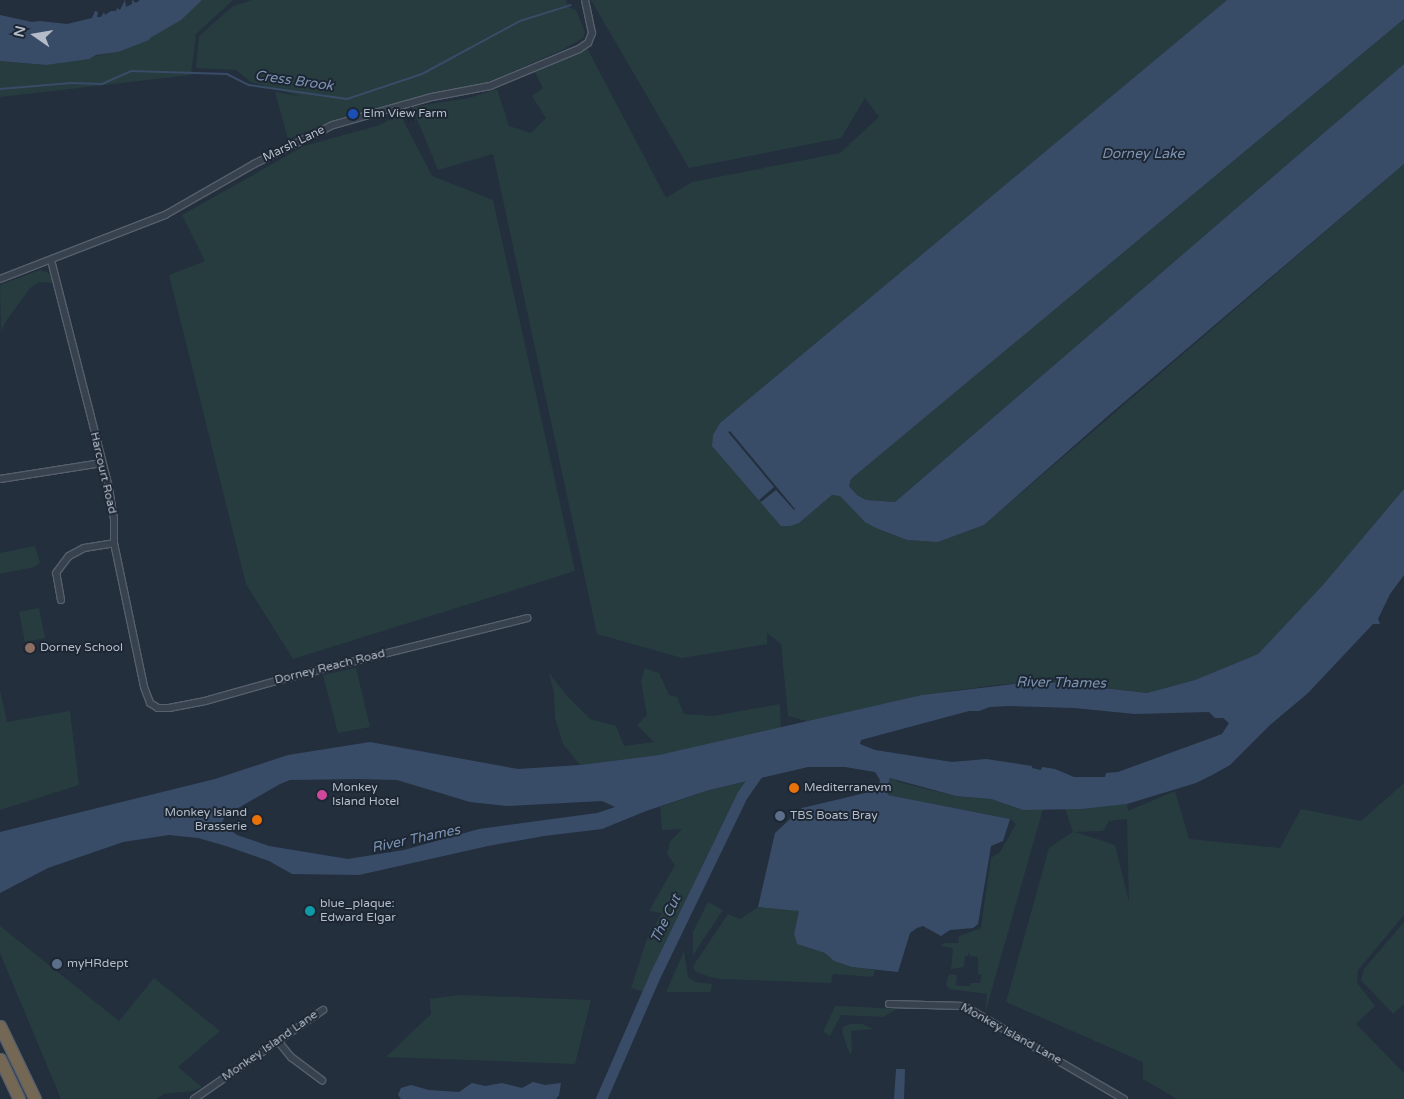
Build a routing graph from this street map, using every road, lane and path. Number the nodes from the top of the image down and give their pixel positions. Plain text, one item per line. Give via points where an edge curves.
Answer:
1 (585, 0) edge
2 (51, 260) junction
3 (0, 279) edge
4 (102, 463) junction
5 (0, 479) edge
6 (114, 543) junction
7 (61, 600) dead end
8 (527, 618) dead end
9 (144, 688) joint
10 (888, 1004) dead end
11 (323, 1010) dead end
12 (0, 1026) edge
13 (278, 1041) junction
14 (0, 1059) edge
15 (322, 1080) dead end
16 (19, 1099) edge
17 (35, 1099) edge
18 (194, 1099) edge
19 (1124, 1099) edge

1 - 2 street, Marsh Lane via 592,33 588,43 578,49 490,86 432,97 333,125 254,164 165,215
2 - 3 street, Marsh Lane
2 - 4 street, Harcourt Road
4 - 5 street
4 - 6 street, Harcourt Road via 114,518
6 - 7 street via 74,548 56,573
6 - 9 street, Harcourt Road
8 - 9 street, Dorney Reach Road via 180,706 158,708 150,704
10 - 19 street, Monkey Island Lane via 964,1006
11 - 13 street, Monkey Island Lane
12 - 17 highway
13 - 15 street via 291,1057
13 - 18 street, Monkey Island Lane
14 - 16 highway

